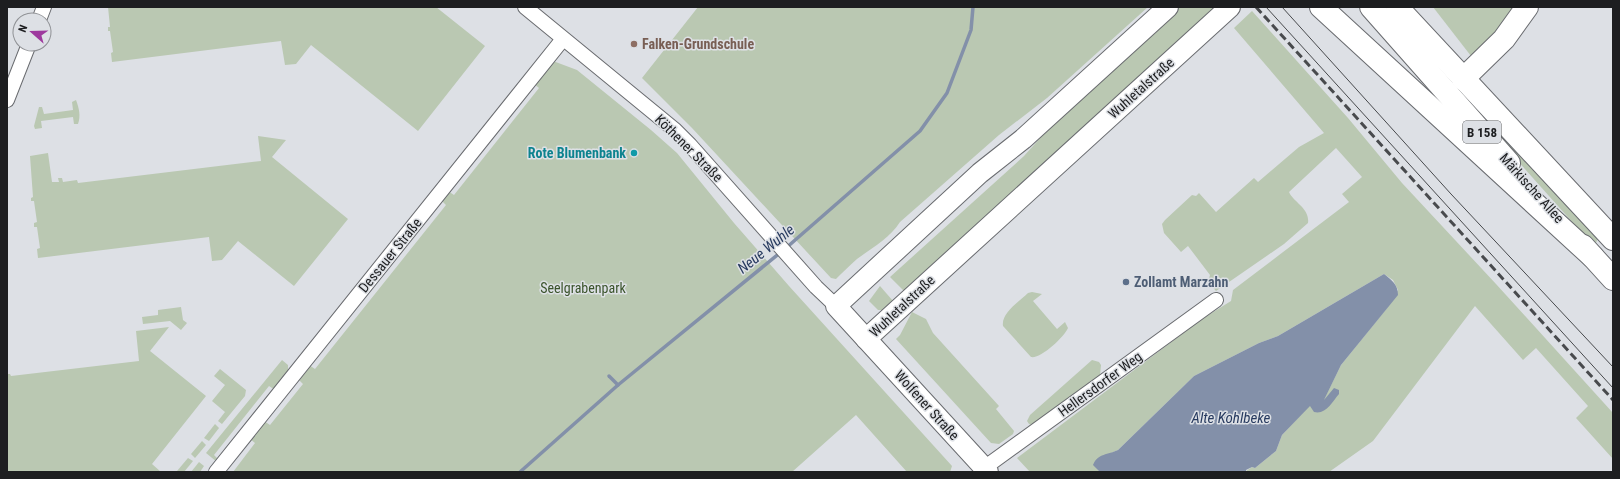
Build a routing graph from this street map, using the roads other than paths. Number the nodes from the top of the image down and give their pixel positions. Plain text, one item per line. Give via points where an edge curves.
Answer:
1 (525, 7) edge
2 (1168, 7) edge
3 (1230, 7) edge
4 (1321, 7) edge
5 (1371, 7) edge
6 (1397, 7) edge
7 (1527, 7) edge
8 (563, 39) junction
9 (23, 52) edge
10 (13, 65) edge
11 (1463, 78) junction
12 (7, 100) edge
13 (1613, 239) edge
14 (1593, 257) junction
15 (1613, 279) edge
16 (1216, 300) dead end
17 (836, 306) junction
18 (866, 338) junction
19 (986, 470) edge
20 (216, 472) edge

1 - 8 street, Köthener Straße
2 - 17 main road via 1023,139 980,173
3 - 18 main road, Wuhletalstraße
4 - 14 main road
5 - 14 main road, Märkische Allee / B 158
6 - 11 main road, Märkische Allee / B 158
7 - 11 main road via 1504,39
8 - 17 street, Köthener Straße via 674,130
8 - 20 street, Dessauer Straße
9 - 10 street
10 - 12 street
11 - 13 main road, Märkische Allee / B 158
14 - 15 main road, Märkische Allee / B 158
16 - 19 street, Hellersdorfer Weg
17 - 18 main road, Wuhletalstraße
18 - 19 main road, Wolfener Straße

